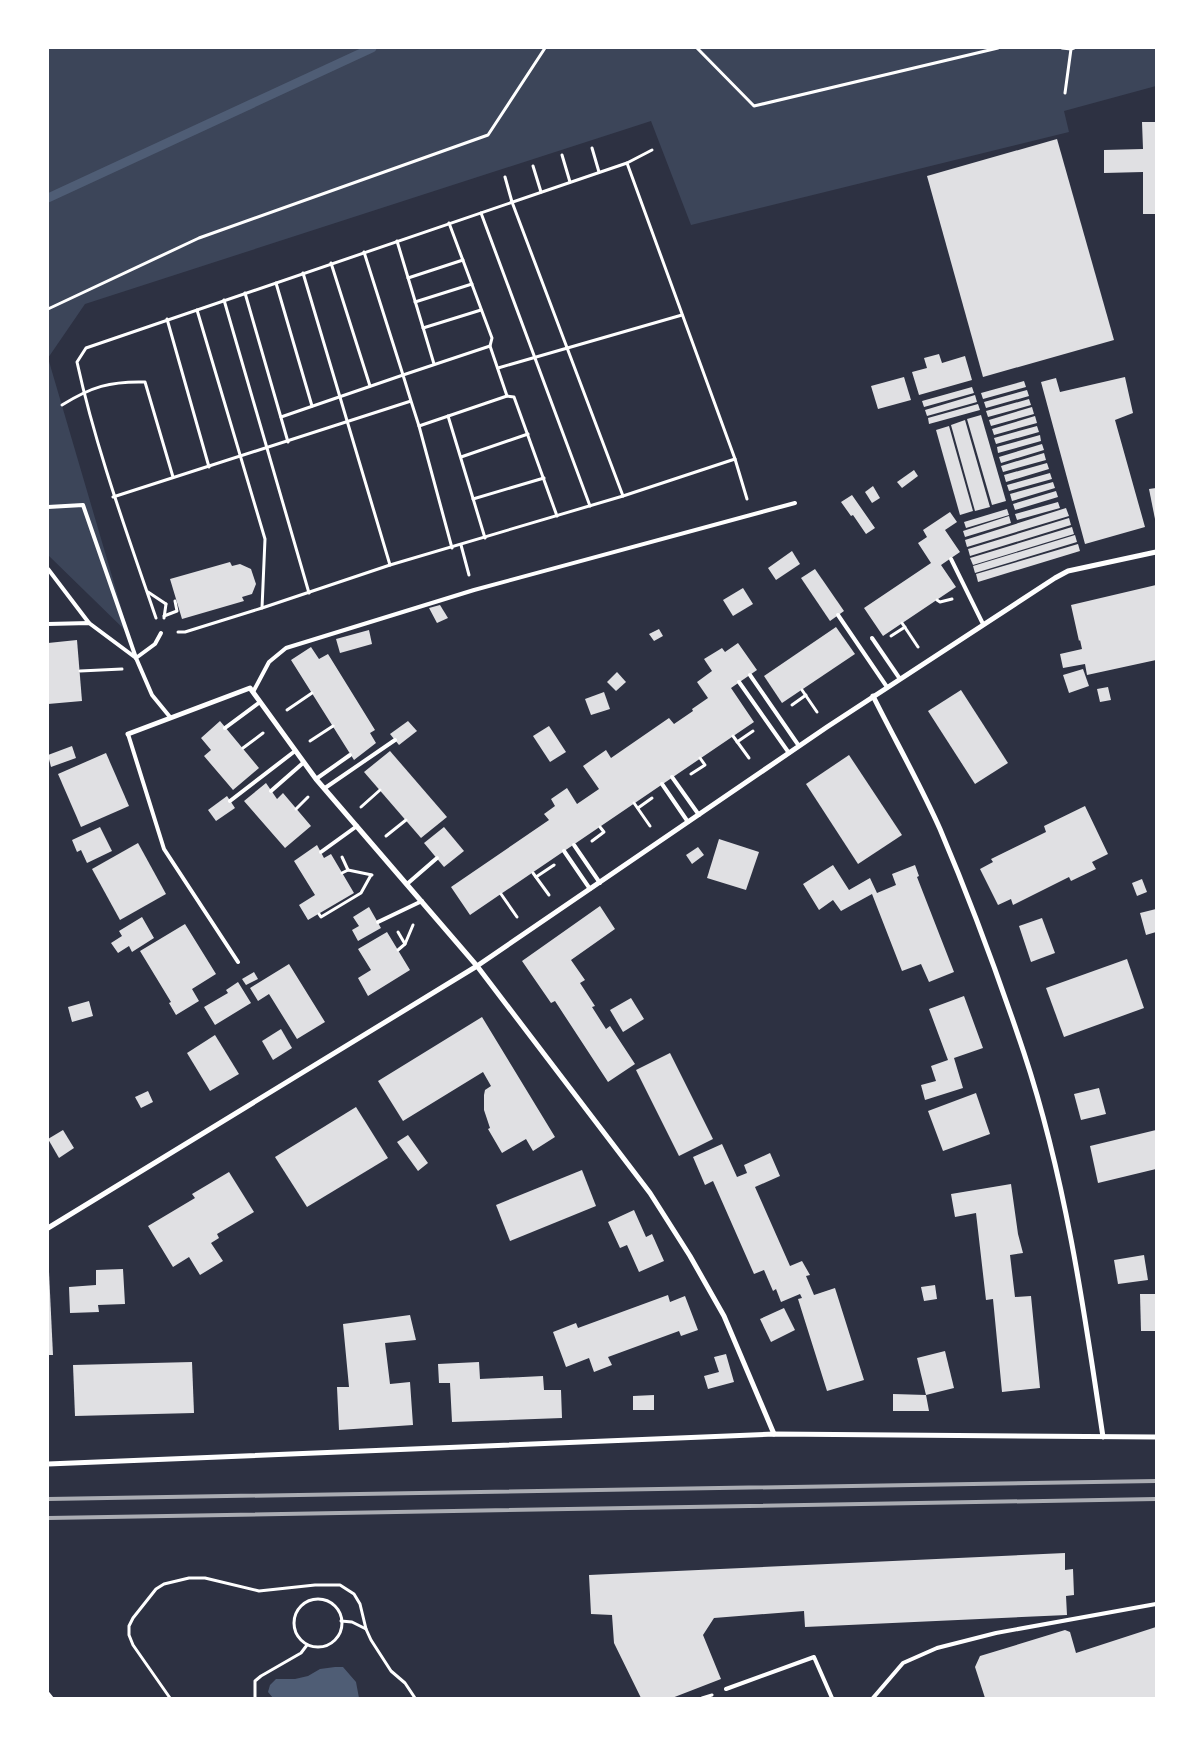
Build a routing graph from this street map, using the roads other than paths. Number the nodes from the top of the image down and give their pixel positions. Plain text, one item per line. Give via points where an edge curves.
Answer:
1 (795, 503) dead end
2 (48, 507) edge
3 (1156, 552) edge
4 (951, 558) dead end
5 (48, 570) edge
6 (838, 615) dead end
7 (48, 624) edge
8 (88, 624) junction
9 (983, 624) junction
10 (161, 633) road end
11 (872, 638) dead end
12 (136, 658) junction
13 (750, 675) dead end
14 (900, 678) junction
15 (739, 682) dead end
16 (887, 687) junction
17 (252, 692) junction
18 (873, 696) junction
19 (260, 702) junction
20 (170, 717) junction
21 (225, 728) dead end
22 (128, 734) joint
23 (394, 740) dead end
24 (799, 746) junction
25 (295, 751) junction
26 (789, 753) junction
27 (350, 755) dead end
28 (304, 763) junction
29 (672, 777) dead end
30 (316, 779) junction
31 (662, 784) dead end
32 (325, 788) junction
33 (271, 791) dead end
34 (230, 801) dead end
35 (698, 815) junction
36 (688, 822) junction
37 (357, 826) junction
38 (574, 844) dead end
39 (564, 851) dead end
40 (321, 852) dead end
41 (437, 858) dead end
42 (600, 883) junction
43 (407, 884) junction
44 (590, 889) junction
45 (422, 901) junction
46 (378, 922) dead end
47 (238, 962) dead end
48 (477, 966) junction
49 (48, 1228) edge
50 (774, 1434) junction
51 (1103, 1437) junction
52 (1156, 1437) edge
53 (48, 1464) edge
54 (1156, 1604) edge
55 (726, 1689) dead end
56 (832, 1698) edge
57 (873, 1698) edge

1 - 17 lane via 474,590 286,648 269,662
2 - 12 lane via 83,505
3 - 9 street via 1068,571
4 - 9 lane
5 - 8 lane
6 - 16 lane
7 - 8 lane
8 - 12 lane
9 - 14 street
10 - 12 lane via 155,644
11 - 14 lane
12 - 20 lane via 152,696
13 - 24 lane
14 - 16 street
15 - 26 lane
16 - 18 street
17 - 19 street
17 - 20 street via 250,688
18 - 24 street
18 - 51 street via 939,828 1024,1054 1072,1245
19 - 21 lane
19 - 25 street
20 - 22 street
22 - 47 lane via 164,849
23 - 32 lane
24 - 26 street
25 - 28 street
25 - 34 lane
26 - 35 street
27 - 30 lane
28 - 30 street
28 - 33 lane
29 - 35 lane
30 - 32 street
31 - 36 lane
32 - 37 street
35 - 36 street
36 - 42 street
37 - 40 lane
37 - 43 street
38 - 42 lane
39 - 44 lane
41 - 43 lane
42 - 44 street
43 - 45 street
44 - 48 street
45 - 46 lane
45 - 48 street
48 - 49 street
48 - 50 street via 650,1193 690,1256 724,1316
50 - 51 street
50 - 53 street
51 - 52 street
54 - 57 lane via 996,1633 937,1648 903,1663
55 - 56 lane via 814,1657

